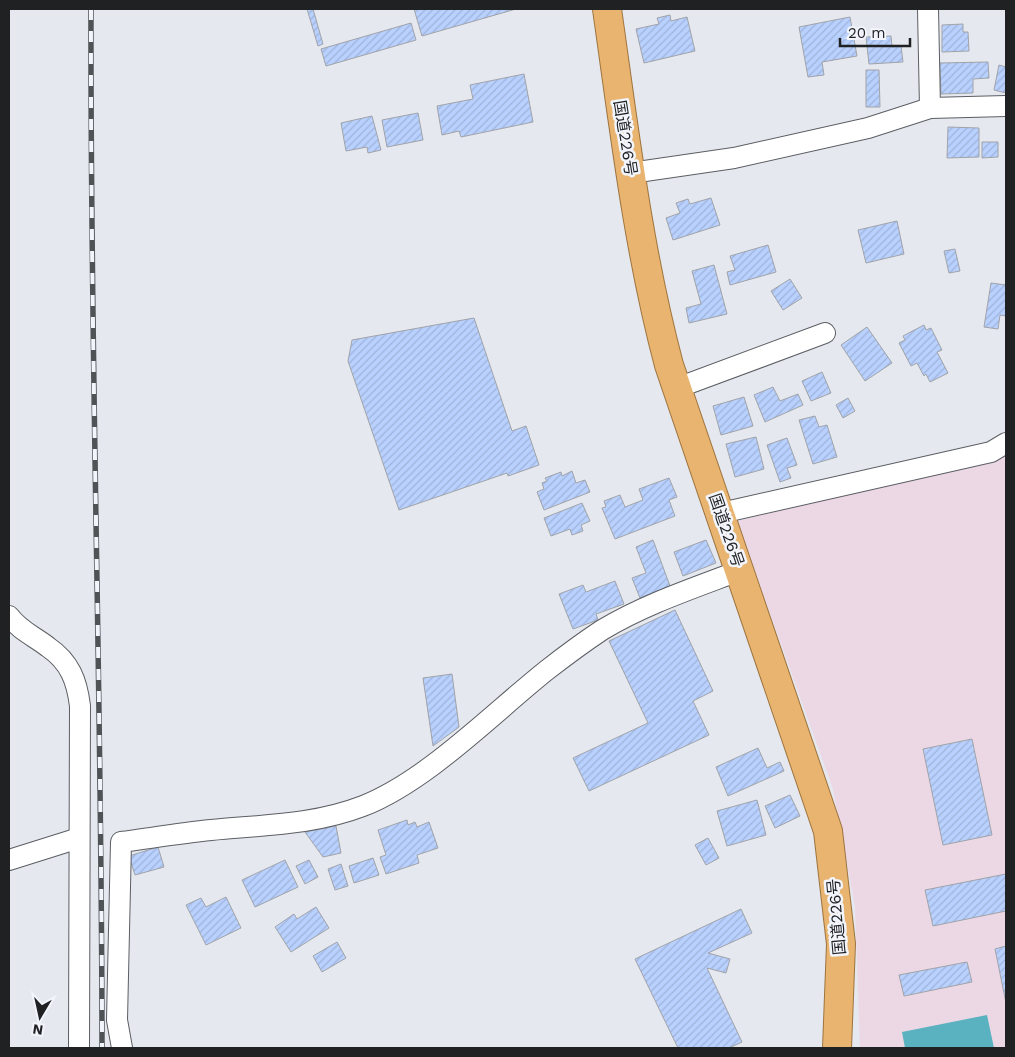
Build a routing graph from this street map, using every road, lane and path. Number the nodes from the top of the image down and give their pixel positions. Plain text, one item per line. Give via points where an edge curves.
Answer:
1 (607, 9) edge
2 (928, 9) edge
3 (1006, 106) edge
4 (930, 108) junction
5 (631, 173) junction
6 (825, 333) dead end
7 (677, 388) junction
8 (1006, 443) edge
9 (721, 513) junction
10 (741, 570) junction
11 (9, 616) edge
12 (79, 838) junction
13 (9, 860) edge
14 (80, 1048) edge
15 (122, 1048) edge
16 (837, 1048) edge

1 - 5 highway, 国道226号
2 - 4 street
3 - 4 street
4 - 5 street via 868,128 734,158
5 - 7 highway, 国道226号 via 655,311
6 - 7 street
7 - 9 highway, 国道226号
8 - 9 street via 991,452
9 - 10 highway, 国道226号
10 - 15 street via 670,597 603,630 548,669 429,767 395,790 363,806 286,825 210,830 121,842 117,1020
10 - 16 highway, 国道226号 via 828,831 841,944
11 - 12 street via 29,636 48,646 66,662 77,681 80,706
12 - 13 street
12 - 14 street

